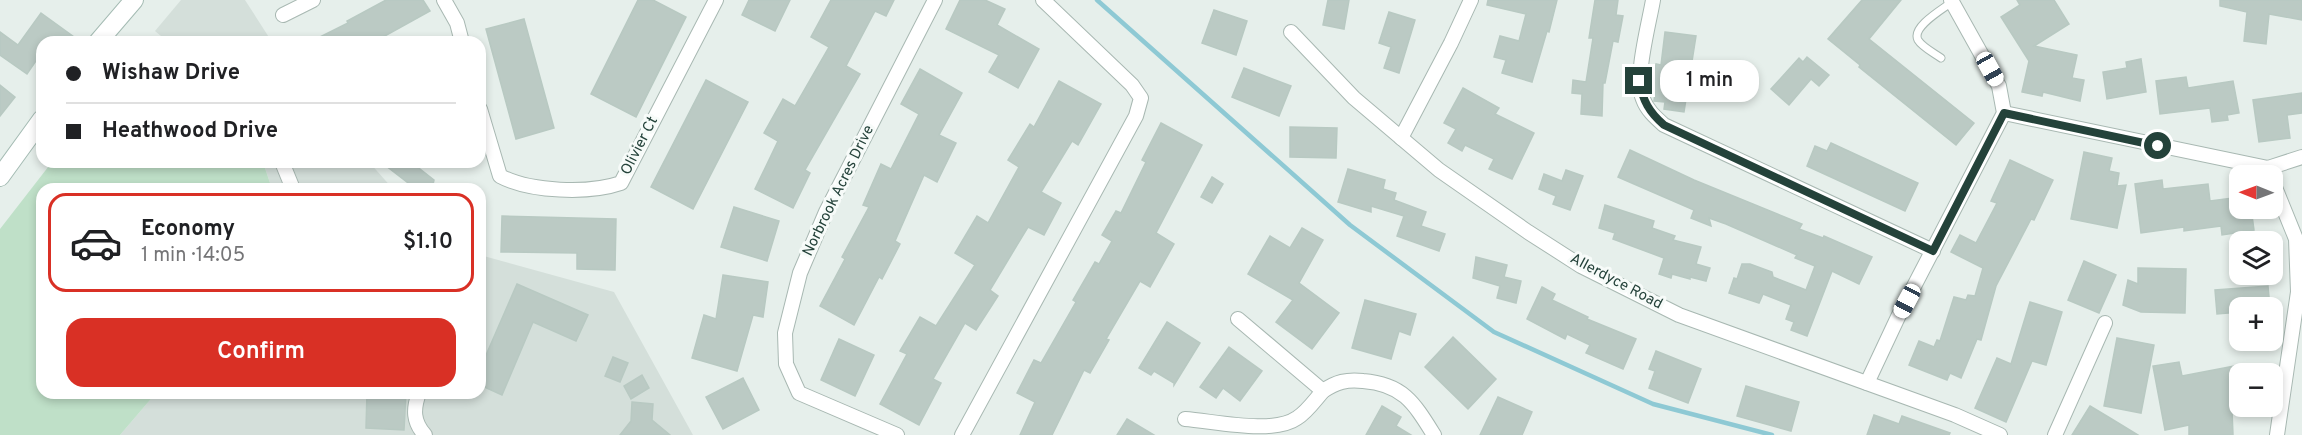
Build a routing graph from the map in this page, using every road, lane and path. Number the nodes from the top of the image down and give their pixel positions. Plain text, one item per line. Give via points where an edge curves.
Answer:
1 (134, 0) edge
2 (313, 0) edge
3 (444, 0) edge
4 (716, 0) edge
5 (935, 0) edge
6 (1042, 0) edge
7 (1471, 0) edge
8 (1653, 0) edge
9 (1952, 1) edge
10 (283, 15) dead end
11 (1291, 32) dead end
12 (103, 36) edge
13 (460, 36) edge
14 (1941, 58) dead end
15 (2004, 113) junction
16 (36, 127) edge
17 (486, 129) edge
18 (1401, 138) junction
19 (2302, 156) edge
20 (2231, 165) edge
21 (2283, 167) edge
22 (284, 168) edge
23 (0, 177) edge
24 (291, 183) edge
25 (2283, 206) edge
26 (1933, 251) junction
27 (1238, 319) dead end
28 (2105, 323) dead end
29 (1867, 383) junction
30 (1323, 391) junction
31 (418, 399) edge
32 (1185, 419) dead end
33 (425, 435) edge
34 (897, 435) edge
35 (962, 435) edge
36 (1434, 435) edge
37 (2000, 435) edge
38 (2055, 435) edge
39 (2277, 435) edge

1 - 12 main road
2 - 10 street
3 - 13 street
4 - 17 street, Olivier Ct via 621,183 589,190 514,184 500,176
5 - 34 street, Norbrook Acres Drive via 826,212 800,273 785,333 786,364 799,393
6 - 35 street via 1141,98 1136,116
7 - 18 street
8 - 26 street via 1639,81 1651,114 1664,125
9 - 14 lane via 1919,27 1916,35 1919,42
9 - 15 street via 1999,86
11 - 18 street, Allerdyce Road via 1354,98
15 - 20 street
15 - 26 street
16 - 23 main road
18 - 29 street, Allerdyce Road via 1439,170 1581,266 1678,315
19 - 21 street
22 - 24 street
25 - 39 street via 2296,239 2298,292
26 - 29 street
27 - 30 street
28 - 38 street
29 - 37 street, Allerdyce Road
30 - 32 street via 1297,418 1283,424 1260,426
30 - 36 street via 1336,382 1356,380 1393,386 1408,399
31 - 33 street via 414,416

